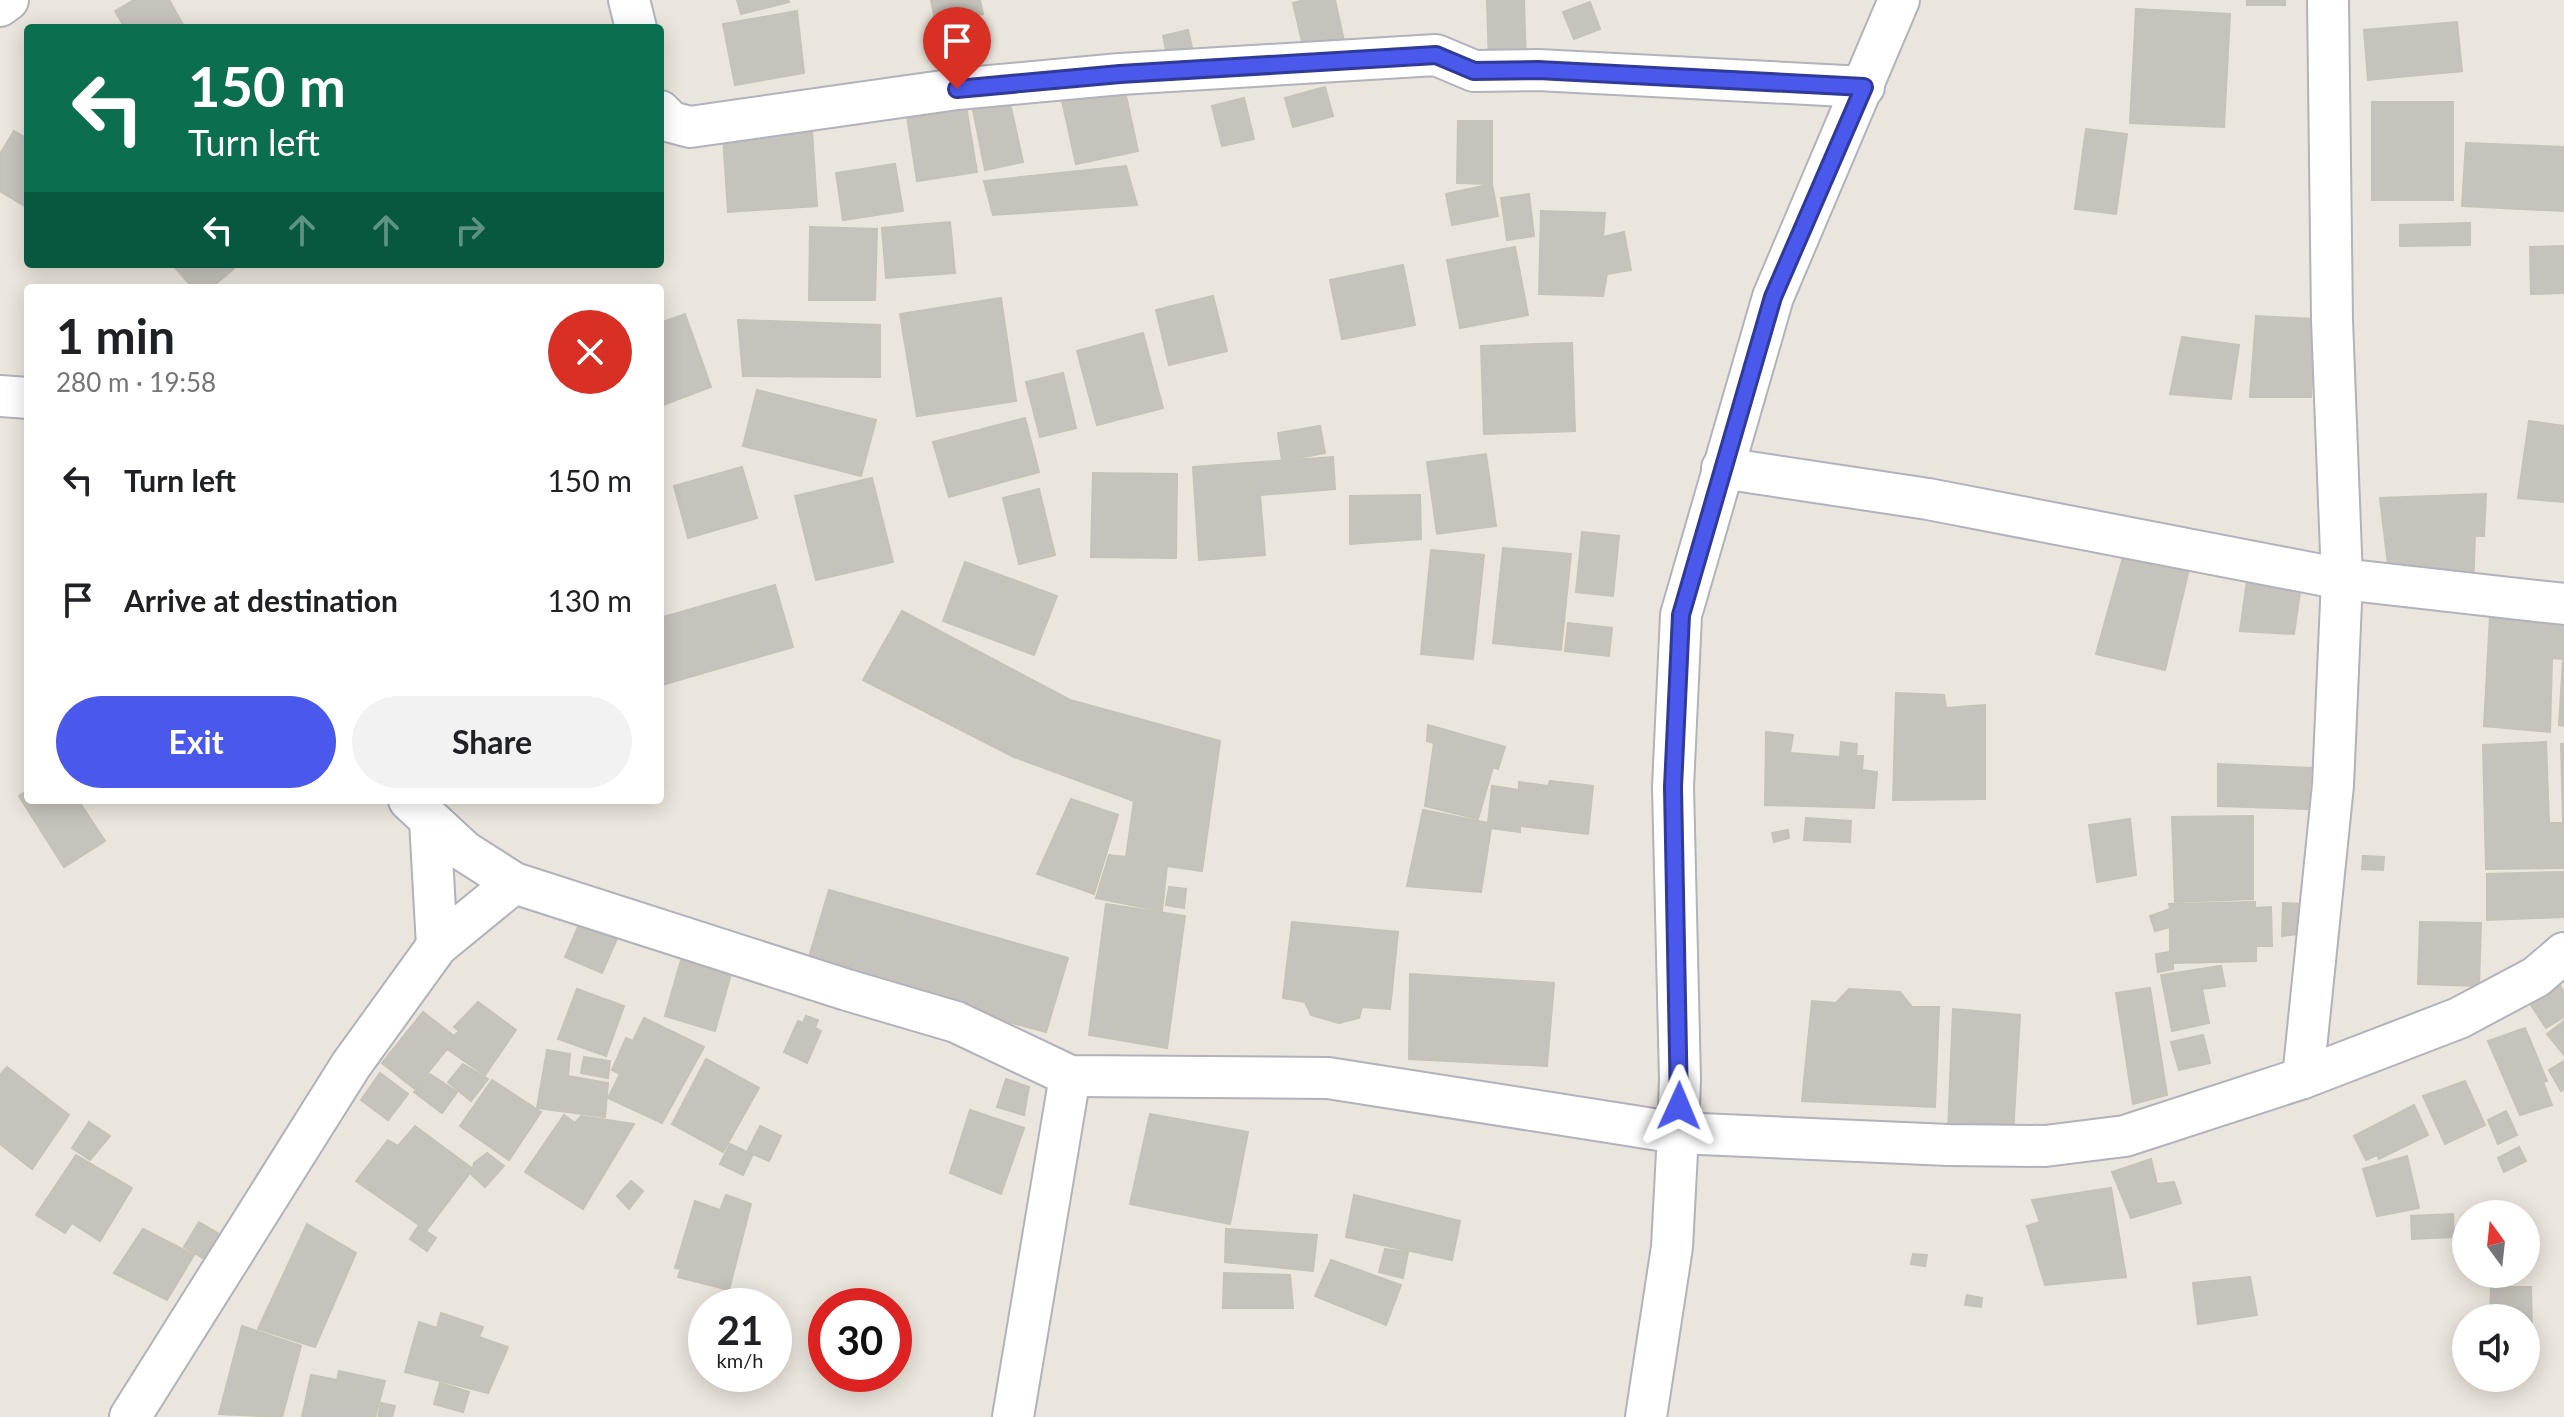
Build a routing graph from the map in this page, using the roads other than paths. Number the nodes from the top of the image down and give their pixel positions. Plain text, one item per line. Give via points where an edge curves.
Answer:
1 (8, 0) edge
2 (629, 0) edge
3 (1899, 0) edge
4 (2328, 0) edge
5 (0, 6) edge
6 (635, 24) edge
7 (1864, 87) junction
8 (664, 115) edge
9 (0, 396) edge
10 (24, 398) edge
11 (1722, 468) junction
12 (2342, 579) junction
13 (2564, 604) edge
14 (420, 810) edge
15 (514, 883) junction
16 (437, 946) junction
17 (2564, 953) edge
18 (1070, 1076) junction
19 (2303, 1078) junction
20 (1678, 1133) junction
21 (130, 1417) edge
22 (1013, 1417) edge
23 (1646, 1417) edge

1 - 5 street
2 - 6 street
3 - 7 street
4 - 12 street
7 - 8 street via 1474,71 1436,55 957,89 690,127
7 - 11 street via 1773,297
9 - 10 street
11 - 12 street via 1928,499
11 - 20 street via 1681,615 1673,787
12 - 13 street
12 - 19 street via 2333,785
14 - 15 street via 464,851
14 - 16 street
15 - 16 street
15 - 18 street via 956,1022
16 - 21 street via 351,1065
17 - 19 street via 2536,977 2459,1018
18 - 20 street via 1328,1078
18 - 22 street
19 - 20 street via 2125,1136 2045,1146
20 - 23 street via 1672,1247

